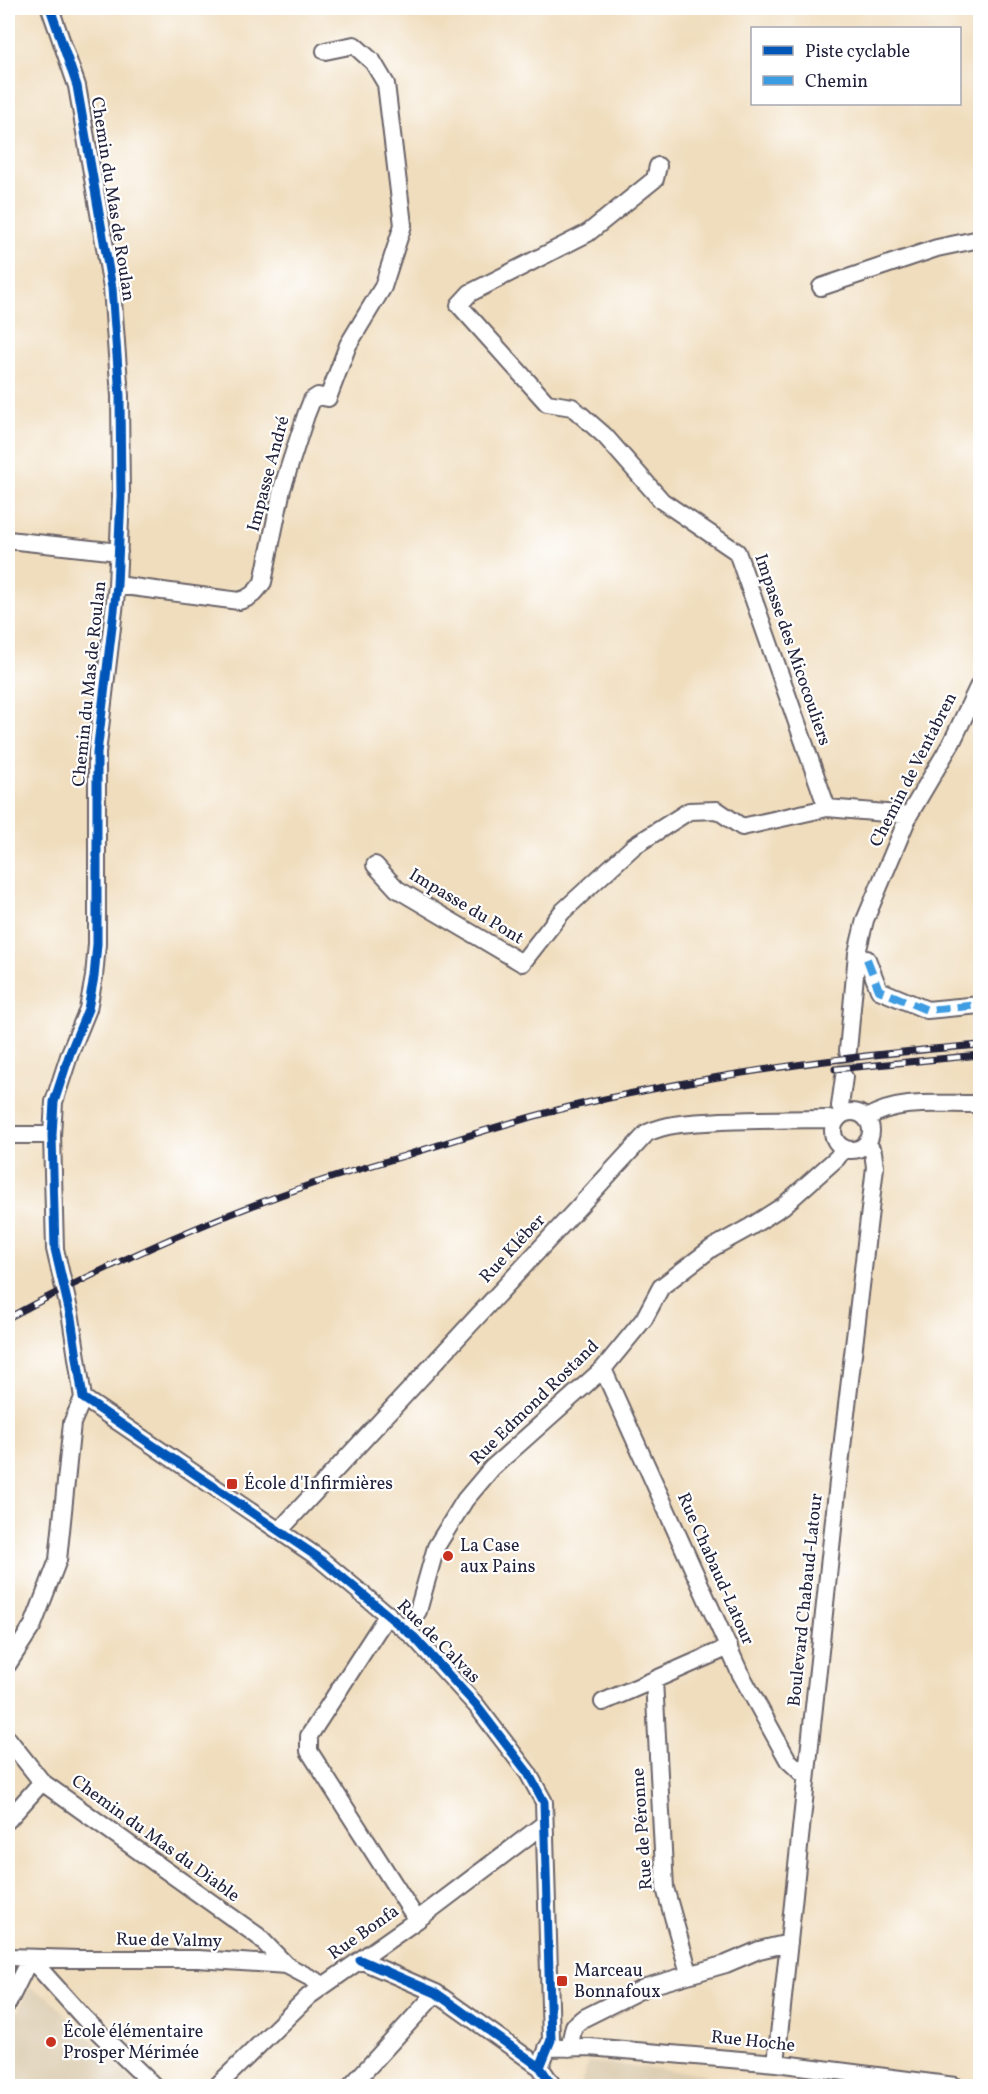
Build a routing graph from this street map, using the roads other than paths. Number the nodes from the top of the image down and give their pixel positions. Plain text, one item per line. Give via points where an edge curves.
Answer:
1 (50, 8) edge
2 (325, 51) dead end
3 (658, 166) dead end
4 (981, 239) edge
5 (821, 287) dead end
6 (8, 540) edge
7 (119, 552) junction
8 (117, 585) junction
9 (981, 683) edge
10 (826, 808) junction
11 (909, 815) junction
12 (375, 865) dead end
13 (867, 959) dead end
14 (981, 1005) edge
15 (848, 1051) tunnel mouth
16 (844, 1077) tunnel mouth
17 (981, 1104) edge
18 (839, 1117) junction
19 (867, 1118) junction
20 (8, 1135) edge
21 (52, 1135) junction
22 (867, 1142) junction
23 (844, 1148) junction
24 (603, 1369) junction
25 (83, 1398) junction
26 (279, 1531) junction
27 (388, 1614) junction
28 (406, 1630) junction
29 (729, 1647) junction
30 (8, 1664) edge
31 (654, 1680) junction
32 (603, 1702) dead end
33 (8, 1739) edge
34 (806, 1777) junction
35 (42, 1782) junction
36 (8, 1820) edge
37 (544, 1824) junction
38 (417, 1920) junction
39 (789, 1943) junction
40 (8, 1957) edge
41 (30, 1958) junction
42 (360, 1960) junction
43 (286, 1965) junction
44 (689, 1973) junction
45 (324, 1985) junction
46 (436, 1993) junction
47 (8, 2003) edge
48 (549, 2044) junction
49 (569, 2048) junction
50 (776, 2063) junction
51 (540, 2067) junction
52 (873, 2081) edge
53 (154, 2086) edge
54 (217, 2086) edge
55 (351, 2086) edge
56 (553, 2086) edge
57 (955, 2086) edge

1 - 7 street, Chemin du Mas de Roulan via 77,86 112,288 120,396
2 - 8 street, Impasse André via 354,45 373,62 386,84 403,225 383,287 348,345 328,398 318,396 312,400 282,489 263,582 256,592 239,601
3 - 10 street, Impasse des Micocouliers via 655,179 588,233 470,293 459,304 547,403 572,407 605,436 662,501 737,552
4 - 5 street via 937,248
6 - 7 street
7 - 8 street, Chemin du Mas de Roulan
8 - 21 street, Chemin du Mas de Roulan via 97,753 94,977 88,1009 54,1102
9 - 11 street, Chemin de Ventabren
10 - 11 street, Impasse du Pont
10 - 12 street, Impasse du Pont via 742,827 717,810 688,812 634,846 562,912 522,963 397,889
11 - 15 street, Chemin de Ventabren via 865,920 857,953
13 - 14 street via 879,990 927,1010
16 - 18 street
17 - 19 street via 889,1108
18 - 19 street, Rue Kléber via 855,1112
18 - 23 street via 833,1126 834,1136
18 - 26 street, Rue Kléber via 682,1123 647,1133
19 - 22 street via 871,1130
20 - 21 street
21 - 25 street, Chemin du Mas de Roulan via 55,1249 71,1317
22 - 23 street via 857,1149
22 - 34 street, Boulevard Chabaud-Latour via 875,1167
23 - 24 street, Rue Edmond Rostand via 783,1206 712,1248 661,1287 644,1318
24 - 28 street, Rue Edmond Rostand via 492,1468 465,1500 436,1547 418,1611
24 - 29 street, Rue Chabaud-Latour
25 - 26 street, Rue de Calvas
25 - 30 street via 72,1423 58,1560 33,1625
26 - 27 street, Rue de Calvas
27 - 28 street, Rue de Calvas
27 - 38 street via 309,1736 309,1751
28 - 37 street, Rue de Calvas via 476,1705 528,1773 544,1802
29 - 31 street
29 - 34 street, Rue Chabaud-Latour via 788,1760
31 - 32 street
31 - 44 street, Rue de Péronne via 665,1888
33 - 35 street, Chemin du Mas du Diable
34 - 39 street, Boulevard Chabaud-Latour
35 - 36 street
35 - 43 street, Chemin du Mas du Diable via 258,1936
37 - 38 street, Rue Bonfa
37 - 48 street, Rue de Calvas
38 - 42 street, Rue Bonfa
39 - 44 street
39 - 50 street, Boulevard Chabaud-Latour
40 - 41 street, Rue de Valmy
41 - 43 street, Rue de Valmy via 198,1959
41 - 47 street
41 - 53 street
42 - 45 street, Rue Bonfa
42 - 46 street
43 - 45 street, Rue de Valmy
44 - 49 street via 646,1987 582,2019 574,2026
45 - 54 street, Rue Bonfa
46 - 51 street
46 - 55 street
48 - 49 street, Rue Hoche
48 - 51 street
49 - 50 street, Rue Hoche
50 - 52 street, Rue Hoche
51 - 56 street
52 - 57 street, Rue Hoche

